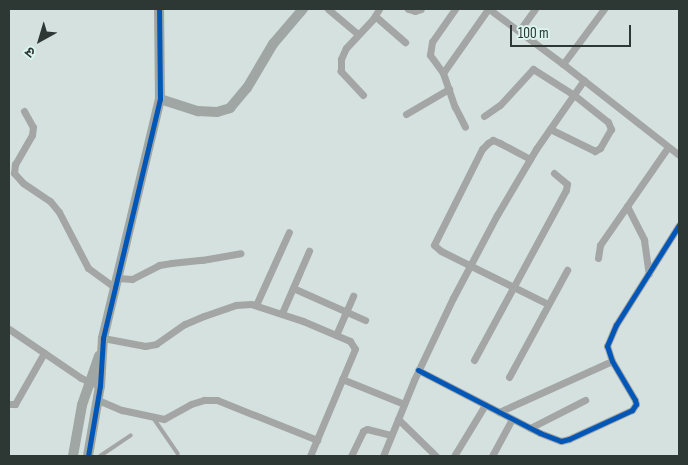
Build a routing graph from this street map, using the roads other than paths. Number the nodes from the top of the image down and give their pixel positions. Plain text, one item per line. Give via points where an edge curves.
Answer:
1 (159, 9) edge
2 (303, 9) edge
3 (328, 9) edge
4 (379, 9) edge
5 (408, 9) edge
6 (420, 9) edge
7 (455, 9) edge
8 (488, 9) edge
9 (535, 9) edge
10 (604, 9) edge
11 (375, 16) junction
12 (519, 32) junction
13 (358, 34) junction
14 (404, 42) dead end
15 (563, 64) junction
16 (443, 73) junction
17 (584, 80) junction
18 (449, 89) junction
19 (363, 95) dead end
20 (574, 95) junction
21 (160, 99) junction
22 (24, 111) dead end
23 (406, 114) dead end
24 (484, 116) dead end
25 (465, 126) dead end
26 (550, 129) junction
27 (668, 147) junction
28 (679, 155) edge
29 (530, 159) junction
30 (554, 173) dead end
31 (627, 206) junction
32 (679, 225) edge
33 (289, 232) dead end
34 (310, 251) dead end
35 (240, 253) dead end
36 (598, 258) dead end
37 (470, 266) junction
38 (567, 270) dead end
39 (648, 274) junction
40 (117, 283) junction
41 (293, 288) junction
42 (514, 288) junction
43 (353, 296) dead end
44 (548, 304) junction
45 (256, 305) junction
46 (346, 311) junction
47 (282, 313) junction
48 (365, 320) dead end
49 (9, 329) edge
50 (336, 335) junction
51 (104, 338) junction
52 (101, 350) junction
53 (44, 353) junction
54 (474, 360) dead end
55 (612, 361) junction
56 (418, 370) junction
57 (508, 377) dead end
58 (342, 379) junction
59 (88, 382) junction
60 (100, 386) junction
61 (98, 400) junction
62 (585, 400) dead end
63 (9, 404) edge
64 (404, 404) junction
65 (485, 405) junction
66 (499, 412) junction
67 (154, 419) junction
68 (398, 419) junction
69 (512, 419) junction
70 (530, 428) junction
71 (131, 434) dead end
72 (391, 435) junction
73 (317, 440) junction
74 (178, 454) dead end
75 (73, 456) edge
76 (88, 456) edge
77 (100, 456) edge
78 (310, 456) edge
79 (351, 456) edge
80 (382, 456) edge
81 (436, 456) edge
82 (454, 456) edge
83 (492, 456) edge

1 - 21 street
2 - 21 street via 273,44 247,88 230,108 217,112 198,111
3 - 13 street
4 - 11 street
5 - 6 street
7 - 16 street via 430,48 430,55
8 - 12 street
8 - 16 street
9 - 12 street
10 - 15 street
11 - 13 street
11 - 14 street
12 - 15 street
13 - 19 street via 346,48 340,66
15 - 17 street
16 - 18 street
17 - 20 street
17 - 27 street
18 - 23 street
18 - 25 street
20 - 24 street via 533,69 500,105
20 - 26 street
20 - 26 street via 611,128 600,148 595,151 588,149
21 - 40 street
22 - 40 street via 33,127 32,135 15,164 14,173 60,212 88,268
26 - 29 street
27 - 28 street
27 - 31 street
29 - 37 street
29 - 37 street via 494,140 482,150 434,245
30 - 42 street via 567,184 566,190
31 - 36 street via 600,245
31 - 39 street via 644,240
32 - 39 street
33 - 45 street
34 - 41 street
35 - 40 street via 171,263
37 - 42 street
37 - 56 street
38 - 44 street
39 - 55 street via 609,339 607,346
40 - 51 street
41 - 46 street
41 - 47 street
42 - 44 street
42 - 54 street
43 - 46 street
44 - 57 street
45 - 47 street
45 - 51 street via 236,306 204,316 185,324 156,344 145,346
46 - 48 street
46 - 50 street
47 - 50 street
49 - 53 street
50 - 58 street via 350,341 356,349
51 - 52 street
52 - 59 street
52 - 60 street
53 - 59 street
53 - 63 street via 15,404
55 - 66 street
55 - 70 street via 635,400 632,410 561,441
56 - 64 street
56 - 65 street
58 - 64 street
58 - 73 street
59 - 60 street
59 - 75 street
60 - 61 street
61 - 67 street
61 - 76 street
62 - 70 street
64 - 68 street
65 - 66 street
65 - 82 street
66 - 69 street
67 - 73 street via 164,420 191,404 217,400
67 - 74 lane
68 - 72 street
68 - 81 street
69 - 70 street
69 - 83 street
71 - 77 lane
72 - 79 street via 367,429 363,431
72 - 80 street
73 - 78 street

